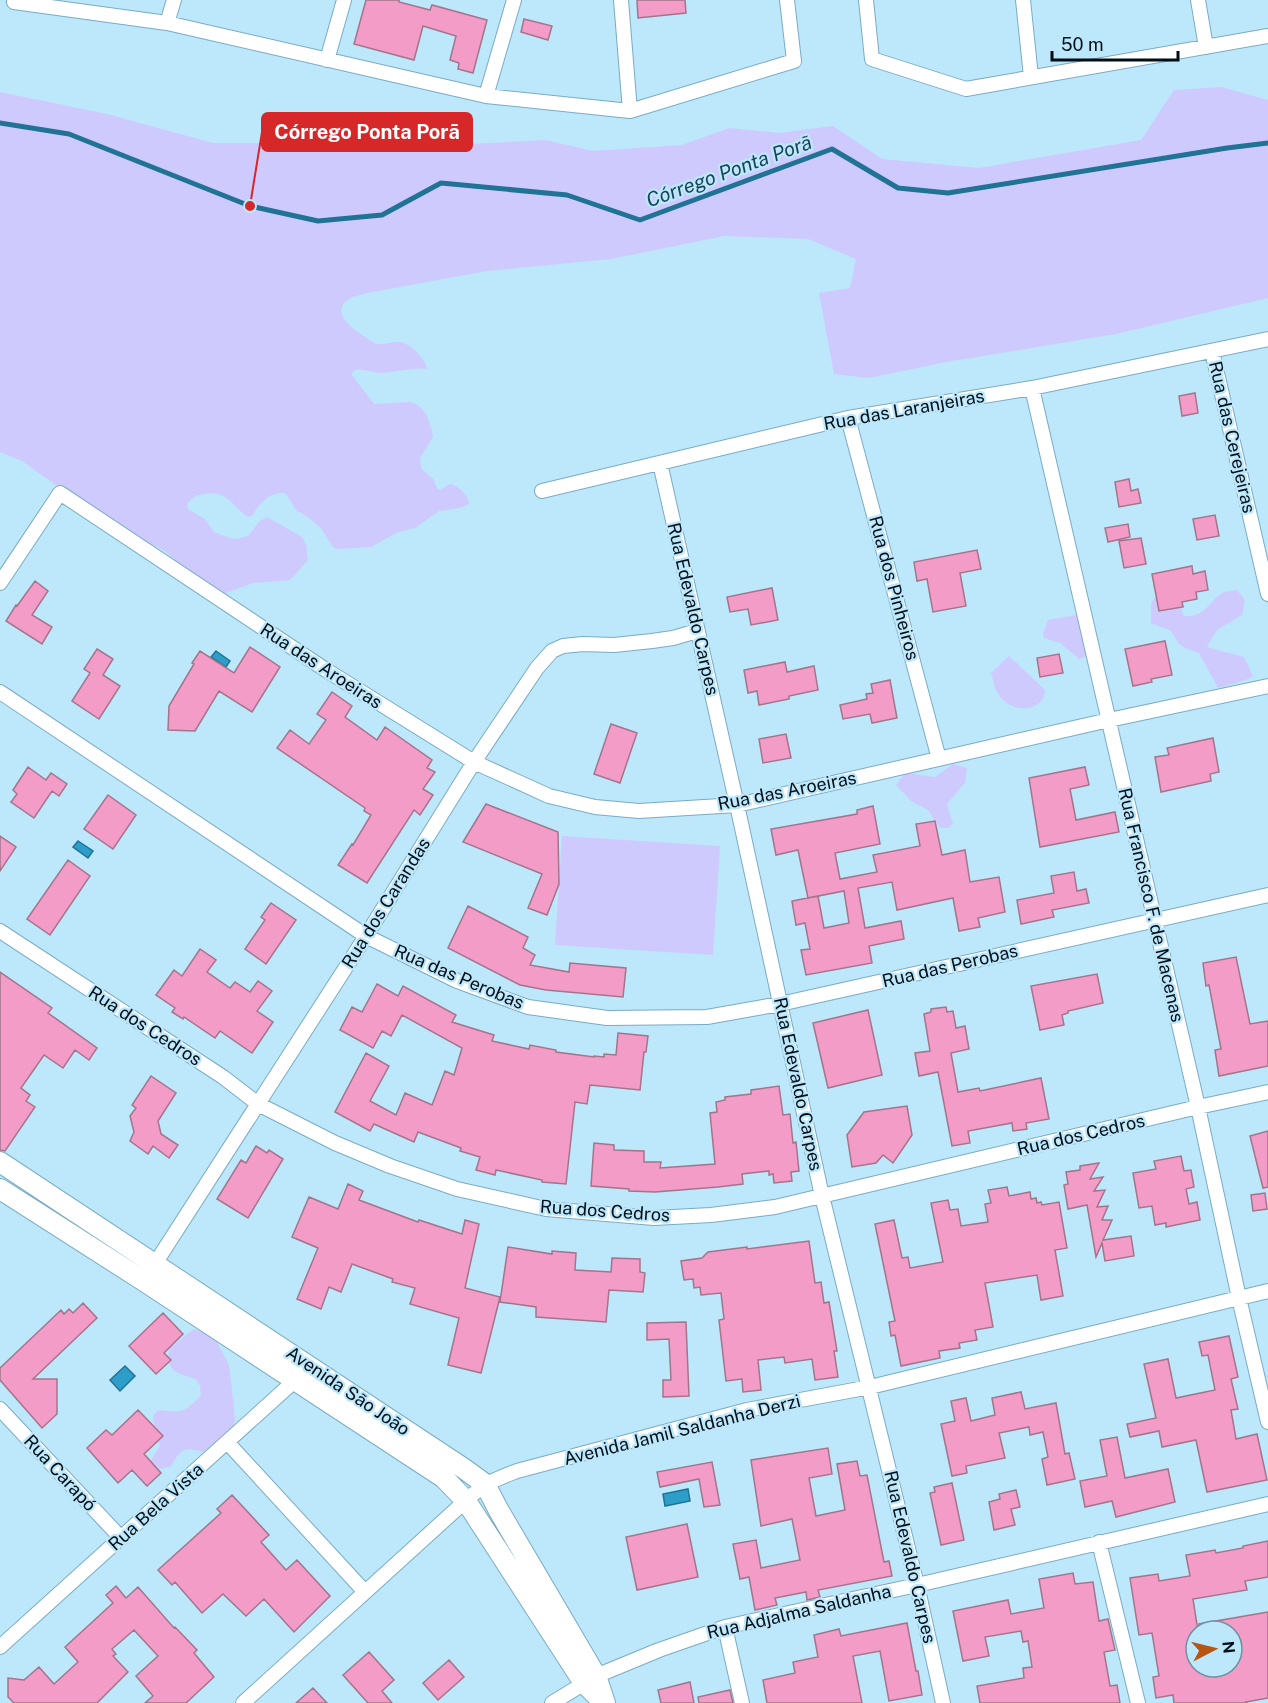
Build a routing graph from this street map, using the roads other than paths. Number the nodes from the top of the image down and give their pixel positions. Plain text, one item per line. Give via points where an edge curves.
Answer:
1 (15, 0) edge
2 (174, 0) edge
3 (344, 0) edge
4 (514, 0) edge
5 (621, 0) edge
6 (787, 0) edge
7 (866, 0) edge
8 (1023, 0) edge
9 (1198, 0) edge
10 (167, 23) junction
11 (1268, 36) edge
12 (1206, 47) junction
13 (327, 60) junction
14 (1031, 77) junction
15 (486, 96) junction
16 (630, 111) junction
17 (1268, 339) edge
18 (1212, 351) junction
19 (1032, 388) junction
20 (848, 418) junction
21 (660, 463) junction
22 (542, 491) dead end
23 (0, 583) edge
24 (1268, 594) edge
25 (698, 631) junction
26 (1268, 686) edge
27 (0, 692) edge
28 (1109, 720) junction
29 (939, 759) junction
30 (474, 762) junction
31 (737, 804) junction
32 (1268, 895) edge
33 (1155, 920) junction
34 (0, 931) edge
35 (366, 936) junction
36 (780, 1004) junction
37 (1268, 1092) edge
38 (258, 1104) junction
39 (1198, 1107) junction
40 (0, 1162) edge
41 (0, 1189) edge
42 (822, 1196) junction
43 (155, 1263) junction
44 (144, 1281) junction
45 (1268, 1291) edge
46 (1239, 1298) junction
47 (311, 1366) junction
48 (295, 1380) junction
49 (870, 1387) junction
50 (0, 1408) edge
51 (1268, 1422) edge
52 (227, 1442) junction
53 (485, 1484) junction
54 (466, 1501) junction
55 (1268, 1504) edge
56 (121, 1538) junction
57 (1099, 1542) junction
58 (918, 1585) junction
59 (365, 1592) junction
60 (725, 1627) junction
61 (0, 1647) edge
62 (590, 1680) junction
63 (243, 1703) edge
64 (552, 1703) edge
65 (604, 1703) edge
66 (742, 1703) edge
67 (943, 1703) edge
68 (1138, 1703) edge

1 - 10 street
2 - 10 street
3 - 13 street
4 - 15 street
5 - 16 street
6 - 16 street via 794,61
7 - 14 street via 872,60 966,89
8 - 14 street
9 - 12 street
10 - 13 street
11 - 12 street
12 - 14 street
13 - 15 street
15 - 16 street
17 - 18 street, Rua das Laranjeiras
18 - 19 street, Rua das Laranjeiras
18 - 24 street, Rua das Cerejeiras
19 - 20 street, Rua das Laranjeiras
19 - 28 street, Rua Francisco F. de Macenas
20 - 21 street, Rua das Laranjeiras
20 - 29 street, Rua dos Pinheiros
21 - 22 street, Rua das Laranjeiras
21 - 25 street, Rua Edevaldo Carpes
23 - 30 street, Rua das Aroeiras via 60,494 326,670
25 - 30 street, Rua dos Carandas via 614,645 574,644 552,651
25 - 31 street, Rua Edevaldo Carpes
26 - 28 street, Rua das Aroeiras
27 - 35 street, Rua das Perobas
28 - 29 street, Rua das Aroeiras
28 - 33 street, Rua Francisco F. de Macenas
29 - 31 street, Rua das Aroeiras
30 - 31 street, Rua das Aroeiras via 549,796 595,807 639,811
30 - 35 street, Rua dos Carandas
31 - 36 street, Rua Edevaldo Carpes
32 - 33 street, Rua das Perobas
33 - 36 street, Rua das Perobas
33 - 39 street, Rua Francisco F. de Macenas
34 - 38 street, Rua dos Cedros
35 - 36 street, Rua das Perobas via 457,981 528,1007 607,1018 707,1017
35 - 38 street, Rua dos Carandas
36 - 42 street, Rua Edevaldo Carpes
37 - 39 street, Rua dos Cedros
38 - 42 street, Rua dos Cedros via 390,1166 457,1189 546,1209 654,1218 776,1207
38 - 43 street, Rua dos Carandas
39 - 42 street, Rua dos Cedros
39 - 46 street, Rua Francisco F. de Macenas
40 - 43 street, Avenida São João
41 - 44 street, Avenida São João
42 - 49 street, Rua Edevaldo Carpes
43 - 44 street, Rua dos Carandas
43 - 47 street, Avenida São João
44 - 48 street, Avenida São João
45 - 46 street, Avenida Jamil Saldanha Derzi
46 - 49 street, Avenida Jamil Saldanha Derzi
46 - 51 street, Rua Francisco F. de Macenas
47 - 48 street, Rua Bela Vista
47 - 53 street, Avenida São João
48 - 52 street, Rua Bela Vista
48 - 54 street, Avenida São João via 444,1478
49 - 53 street, Avenida Jamil Saldanha Derzi via 747,1410 517,1471
49 - 58 street, Rua Edevaldo Carpes
50 - 56 street, Rua Carapó
52 - 56 street, Rua Bela Vista
52 - 59 street
53 - 54 street, Avenida Jamil Saldanha Derzi
53 - 62 street, Avenida São João
54 - 59 street, Avenida Jamil Saldanha Derzi
54 - 62 street, Avenida São João
55 - 57 street, Rua Adjalma Saldanha
56 - 61 street, Rua Bela Vista
57 - 58 street, Rua Adjalma Saldanha
57 - 68 street
58 - 60 street, Rua Adjalma Saldanha
58 - 67 street, Rua Edevaldo Carpes
59 - 63 street, Avenida Jamil Saldanha Derzi
60 - 62 street, Rua Adjalma Saldanha
60 - 66 street
62 - 64 street, Rua Adjalma Saldanha
62 - 65 street, Avenida São João

